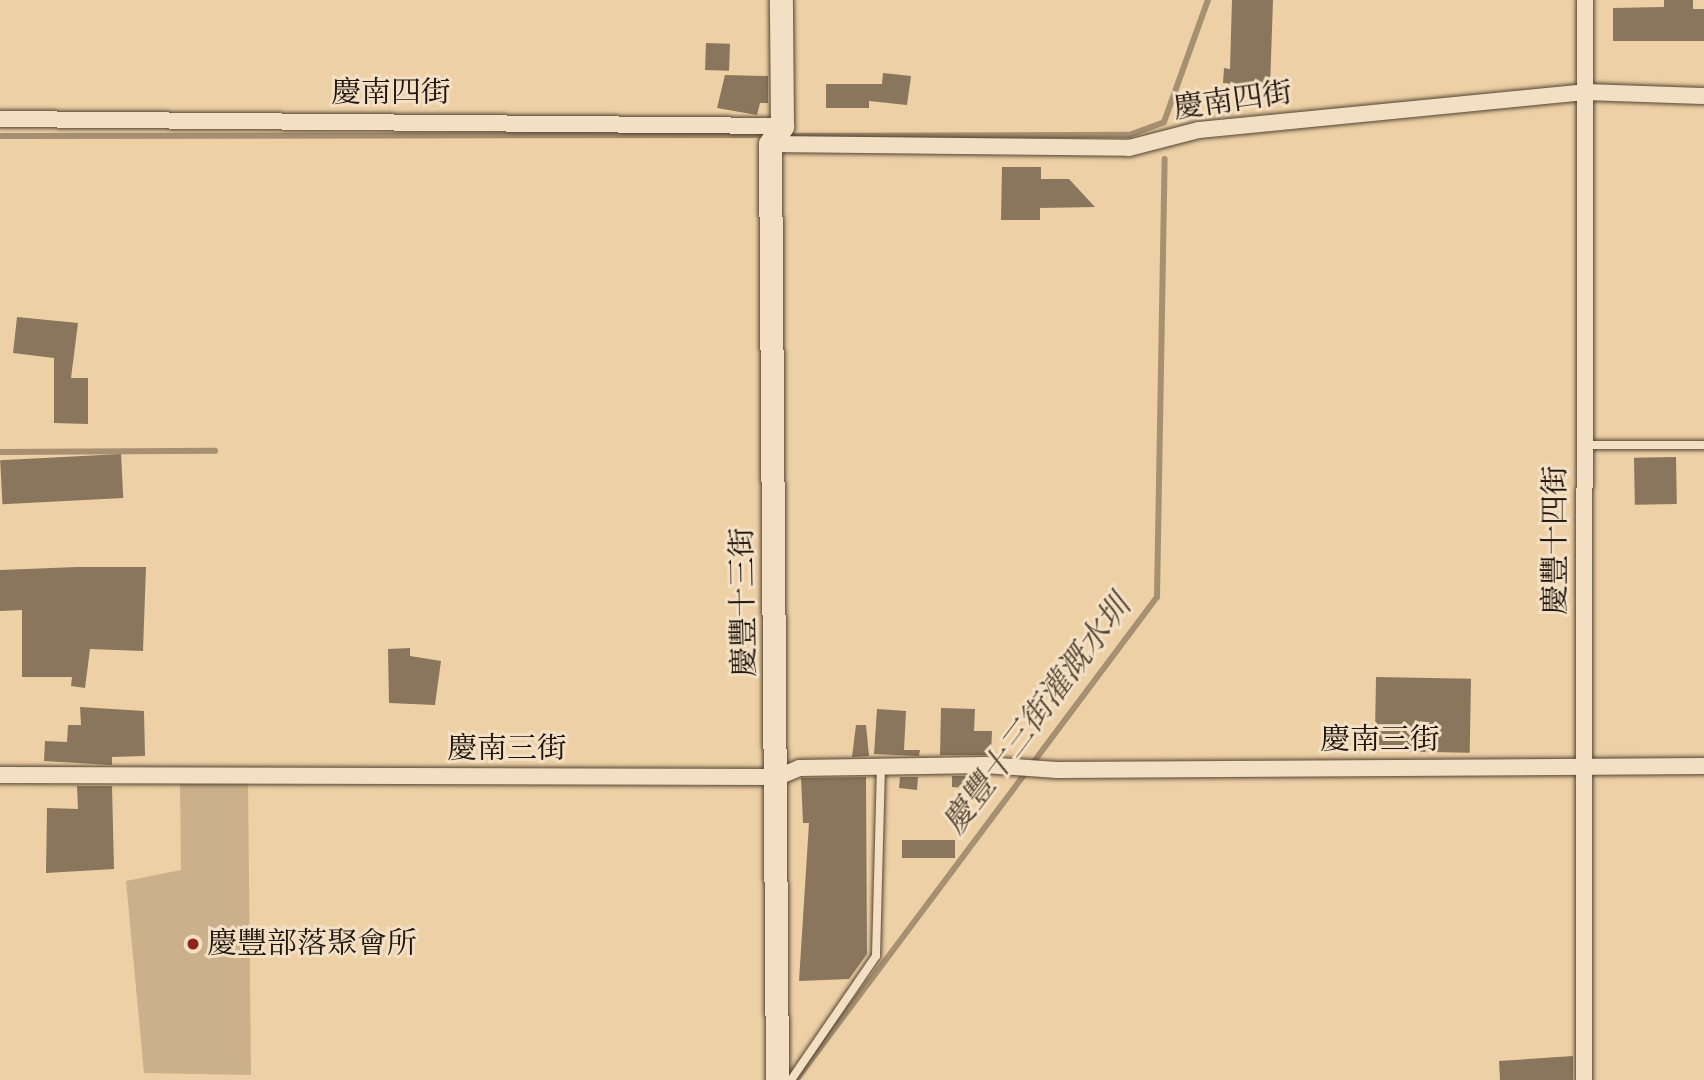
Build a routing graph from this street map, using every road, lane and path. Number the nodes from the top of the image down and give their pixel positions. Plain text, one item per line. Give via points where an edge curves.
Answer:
1 (781, 0) edge
2 (1585, 0) edge
3 (1585, 92) junction
4 (1704, 96) edge
5 (0, 119) edge
6 (776, 135) junction
7 (1584, 445) junction
8 (1704, 445) edge
9 (1585, 766) junction
10 (1704, 766) edge
11 (881, 768) junction
12 (0, 775) edge
13 (778, 777) junction
14 (777, 1080) edge
15 (790, 1080) edge
16 (1584, 1080) edge

1 - 6 street, 慶豐十三街
2 - 3 street, 慶豐十四街
3 - 4 street, 慶南四街
3 - 6 street, 慶南四街 via 1199,130 1129,148
3 - 7 street, 慶豐十四街
5 - 6 street, 慶南四街
6 - 13 street, 慶豐十三街
7 - 8 lane
7 - 9 street, 慶豐十四街
9 - 10 street, 慶南三街
9 - 11 street, 慶南三街
9 - 16 street, 慶豐十四街
11 - 13 street, 慶南三街 via 799,768
11 - 15 lane via 876,956
12 - 13 street, 慶南三街
13 - 14 street, 慶豐十三街

